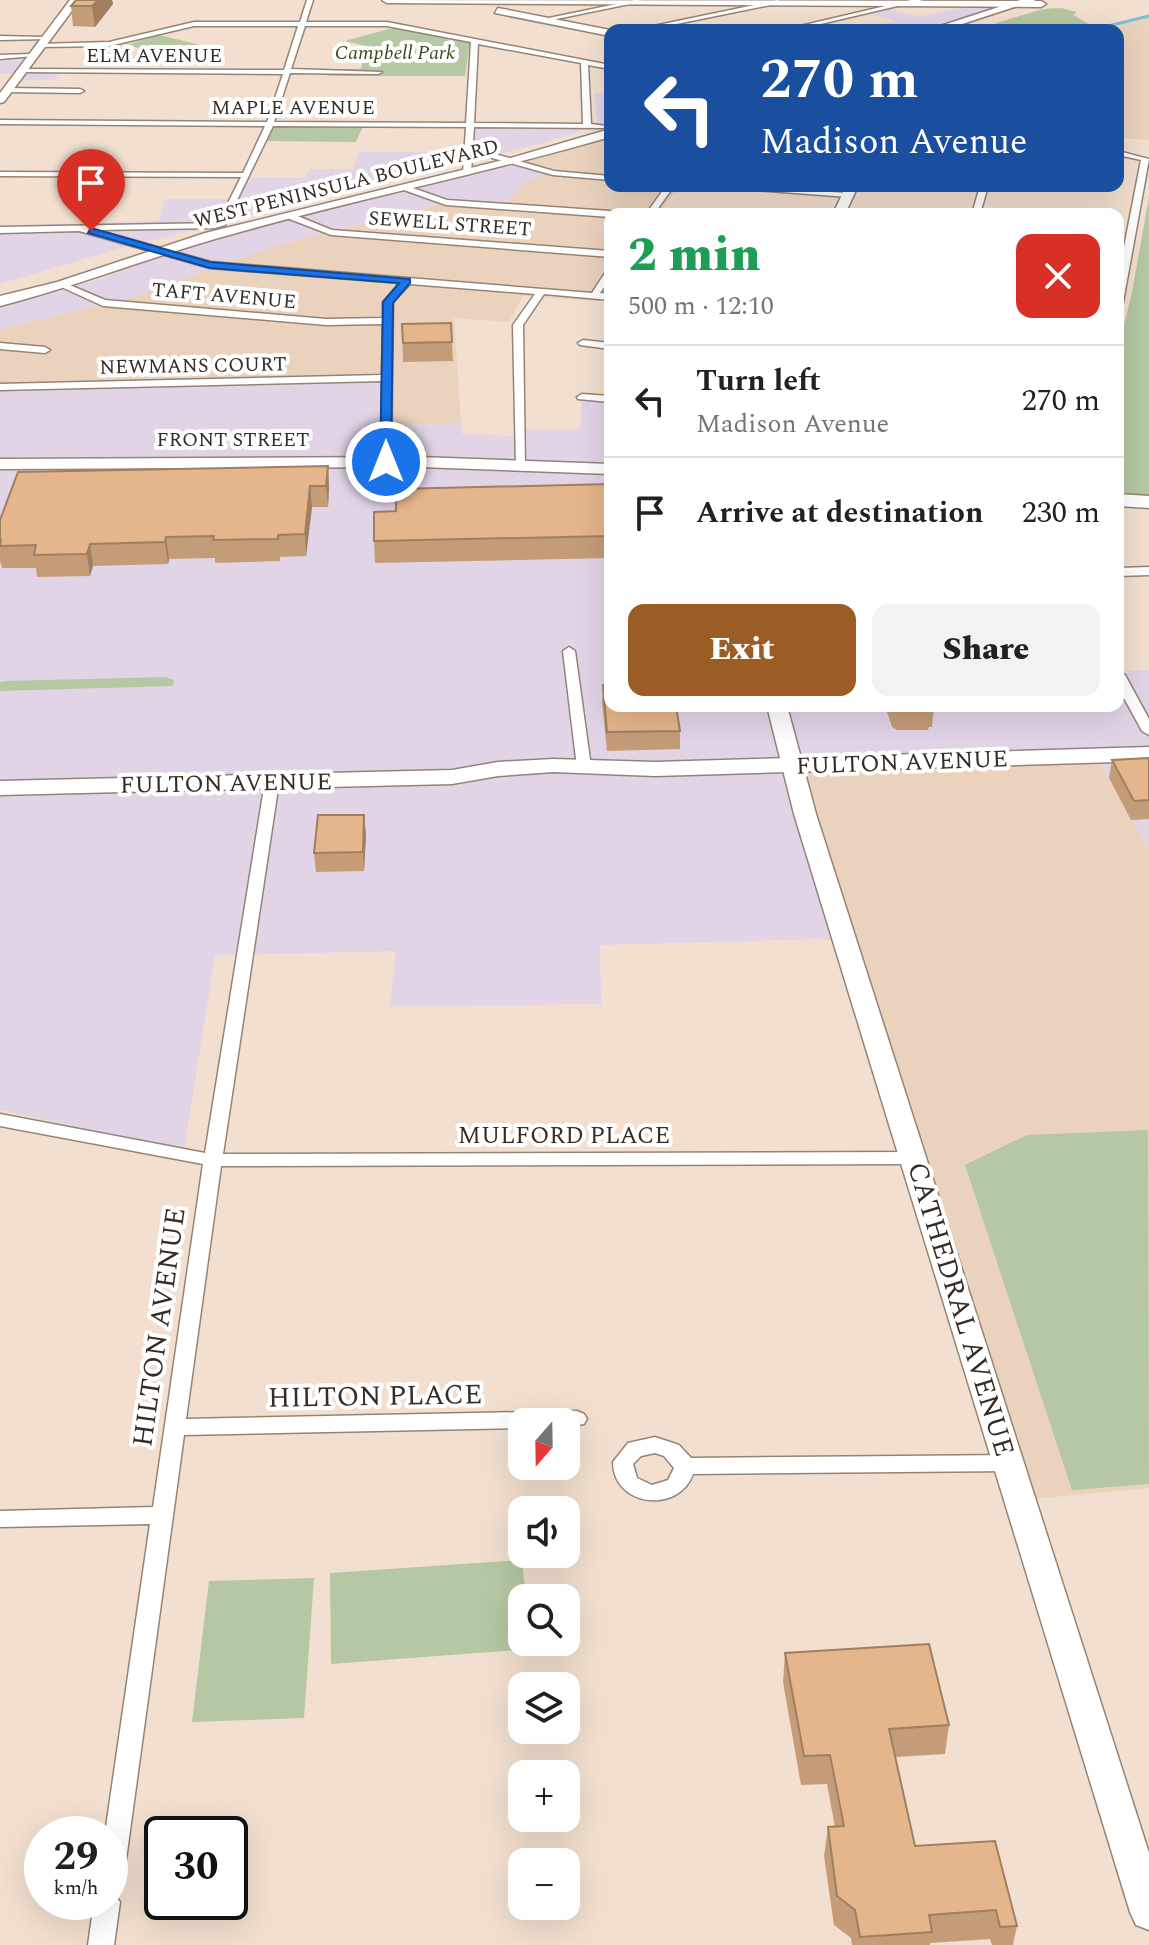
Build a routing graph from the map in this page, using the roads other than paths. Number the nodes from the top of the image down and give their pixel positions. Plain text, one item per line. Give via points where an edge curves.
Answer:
1 (75, 0) edge
2 (310, 0) edge
3 (387, 0) edge
4 (440, 0) edge
5 (629, 0) edge
6 (492, 1) edge
7 (641, 1) edge
8 (725, 1) edge
9 (822, 1) edge
10 (919, 1) edge
11 (778, 2) edge
12 (1037, 2) edge
13 (967, 3) junction
14 (484, 9) junction
15 (996, 11) junction
16 (542, 20) junction
17 (303, 23) junction
18 (667, 24) edge
19 (814, 24) edge
20 (953, 24) edge
21 (976, 24) edge
22 (604, 32) edge
23 (0, 38) edge
24 (475, 40) junction
25 (41, 42) junction
26 (31, 56) junction
27 (0, 57) edge
28 (584, 62) junction
29 (604, 66) edge
30 (21, 70) junction
31 (287, 71) junction
32 (378, 72) dead end
33 (6, 87) edge
34 (80, 91) dead end
35 (0, 100) edge
36 (0, 122) edge
37 (270, 123) junction
38 (470, 124) junction
39 (587, 125) junction
40 (604, 130) edge
41 (604, 132) edge
42 (604, 132) edge
43 (1124, 154) edge
44 (495, 156) junction
45 (511, 162) junction
46 (468, 168) junction
47 (0, 174) edge
48 (245, 175) junction
49 (604, 177) edge
50 (407, 188) junction
51 (604, 214) edge
52 (290, 216) junction
53 (219, 224) junction
54 (79, 228) junction
55 (0, 230) edge
56 (136, 244) junction
57 (111, 252) dead end
58 (162, 252) junction
59 (604, 254) edge
60 (1124, 269) edge
61 (39, 274) dead end
62 (407, 281) junction
63 (604, 281) edge
64 (62, 285) junction
65 (0, 286) edge
66 (541, 292) junction
67 (594, 296) junction
68 (604, 297) edge
69 (0, 301) edge
70 (387, 321) junction
71 (583, 343) dead end
72 (604, 345) edge
73 (0, 346) edge
74 (45, 350) dead end
75 (387, 378) junction
76 (0, 387) edge
77 (582, 397) dead end
78 (604, 399) edge
79 (386, 462) junction
80 (0, 464) edge
81 (521, 466) junction
82 (604, 469) edge
83 (1124, 500) edge
84 (1149, 502) edge
85 (1149, 571) edge
86 (1124, 572) edge
87 (569, 651) dead end
88 (1124, 686) edge
89 (779, 712) edge
90 (1149, 731) edge
91 (1149, 754) edge
92 (792, 765) junction
93 (584, 767) junction
94 (655, 769) junction
95 (452, 777) junction
96 (272, 782) junction
97 (0, 788) edge
98 (0, 1120) edge
99 (915, 1158) junction
100 (213, 1160) junction
101 (508, 1420) edge
102 (174, 1427) junction
103 (1010, 1463) junction
104 (685, 1466) dead end
105 (161, 1515) junction
106 (0, 1519) edge
107 (119, 1816) edge
108 (1149, 1912) edge
109 (104, 1920) edge
110 (101, 1945) edge

1 - 25 street
2 - 17 street
3 - 4 street
4 - 6 street
4 - 14 street
5 - 6 street
5 - 7 street
6 - 14 street via 482,4
7 - 8 street
7 - 16 street
8 - 11 street
9 - 10 street
9 - 11 street
10 - 13 street
10 - 19 street
11 - 18 street
12 - 13 street
12 - 15 main road
12 - 21 main road
13 - 15 main road via 997,7
14 - 16 street
15 - 20 main road
16 - 22 street
17 - 24 street via 396,24
17 - 25 street via 194,24 109,44
17 - 31 street
23 - 25 street
24 - 28 street
24 - 38 street
25 - 26 street
26 - 27 street
26 - 30 street
28 - 29 street
28 - 39 street
30 - 31 street, ELM AVENUE
30 - 33 street
31 - 32 street, ELM AVENUE
31 - 37 street
33 - 34 street
33 - 35 street
36 - 37 street, MAPLE AVENUE
37 - 38 street, MAPLE AVENUE
37 - 48 street
38 - 39 street, MAPLE AVENUE
38 - 46 street
39 - 40 street, MAPLE AVENUE
41 - 44 main road, WEST PENINSULA BOULEVARD
42 - 45 main road, WEST PENINSULA BOULEVARD
43 - 60 street via 1145,159
44 - 45 street
44 - 46 main road, WEST PENINSULA BOULEVARD
45 - 46 main road, WEST PENINSULA BOULEVARD
45 - 49 street
46 - 50 main road, WEST PENINSULA BOULEVARD
46 - 53 main road, WEST PENINSULA BOULEVARD
47 - 48 street
48 - 53 street
50 - 51 street via 446,202
50 - 52 main road, WEST PENINSULA BOULEVARD
52 - 58 main road, WEST PENINSULA BOULEVARD
52 - 59 street, SEWELL STREET via 324,231
53 - 54 street
53 - 56 main road, WEST PENINSULA BOULEVARD
54 - 55 street
54 - 56 street
56 - 57 main road, WEST PENINSULA BOULEVARD
56 - 58 street
58 - 62 street via 210,265
58 - 64 main road, WEST PENINSULA BOULEVARD
61 - 65 main road
62 - 66 street
62 - 70 street via 388,302
63 - 67 street
64 - 69 main road, WEST PENINSULA BOULEVARD
64 - 70 street, TAFT AVENUE via 103,303 326,322
66 - 67 street
66 - 81 street via 518,325
67 - 68 street
70 - 75 street
71 - 72 street
73 - 74 street
75 - 76 street, NEWMANS COURT
75 - 79 street
77 - 78 street
79 - 80 main road, FRONT STREET
79 - 81 main road, FRONT STREET
81 - 82 main road, FRONT STREET
83 - 84 main road
85 - 86 street
87 - 93 street
88 - 90 street
89 - 92 street, CATHEDRAL AVENUE
91 - 92 main road, FULTON AVENUE
92 - 94 main road, FULTON AVENUE
92 - 99 street, CATHEDRAL AVENUE
93 - 94 main road, FULTON AVENUE
93 - 95 main road, FULTON AVENUE via 478,771
94 - 95 main road, FULTON AVENUE via 633,778 481,783
95 - 96 main road, FULTON AVENUE
96 - 97 main road, FULTON AVENUE
96 - 100 street, HILTON AVENUE
98 - 100 street, MULFORD PLACE
99 - 100 street, MULFORD PLACE
99 - 103 street, CATHEDRAL AVENUE
100 - 102 street, HILTON AVENUE
101 - 102 street, HILTON PLACE
102 - 105 street, HILTON AVENUE
103 - 104 street
103 - 108 street, CATHEDRAL AVENUE
105 - 106 street
105 - 107 street, HILTON AVENUE
109 - 110 street

